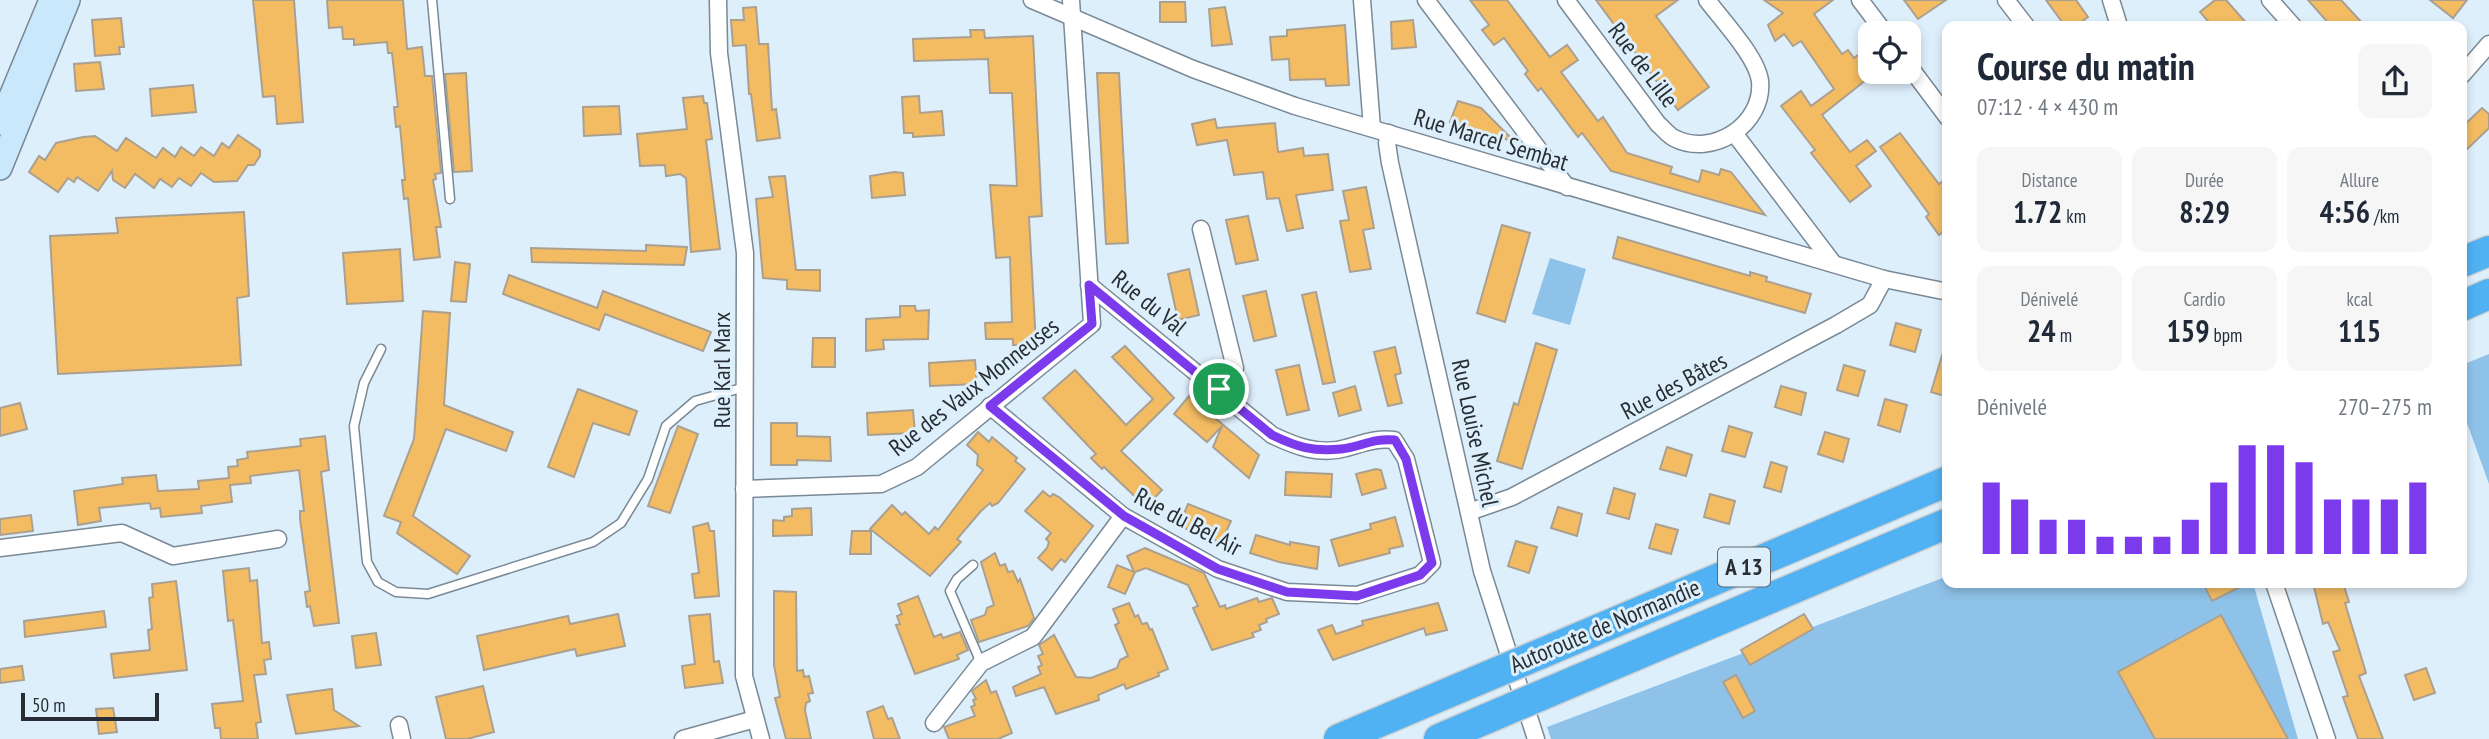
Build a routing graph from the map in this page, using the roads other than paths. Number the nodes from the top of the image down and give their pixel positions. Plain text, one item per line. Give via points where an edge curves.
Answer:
1 (51, 0) edge
2 (68, 0) edge
3 (432, 0) edge
4 (718, 0) edge
5 (1032, 0) edge
6 (1071, 0) edge
7 (1362, 0) edge
8 (1426, 0) edge
9 (1566, 0) edge
10 (1707, 0) edge
11 (1860, 0) edge
12 (2006, 0) edge
13 (2111, 0) edge
14 (2270, 0) edge
15 (1072, 17) junction
16 (1876, 21) edge
17 (2022, 21) edge
18 (2117, 21) edge
19 (2288, 21) edge
20 (2489, 44) edge
21 (2467, 69) edge
22 (1921, 82) edge
23 (13, 95) edge
24 (1942, 110) edge
25 (0, 123) edge
26 (1372, 128) junction
27 (1389, 133) junction
28 (1734, 133) junction
29 (0, 168) edge
30 (1567, 187) junction
31 (450, 199) dead end
32 (1201, 229) dead end
33 (2489, 251) edge
34 (2467, 260) edge
35 (1833, 263) junction
36 (1884, 279) junction
37 (1089, 285) junction
38 (1942, 291) edge
39 (2489, 294) edge
40 (2467, 304) edge
41 (381, 349) dead end
42 (745, 387) junction
43 (1219, 389) junction
44 (990, 406) junction
45 (1942, 484) edge
46 (744, 489) junction
47 (1469, 512) junction
48 (1124, 516) junction
49 (1942, 526) edge
50 (278, 539) dead end
51 (0, 548) edge
52 (1432, 563) joint
53 (973, 565) dead end
54 (2276, 588) edge
55 (981, 663) junction
56 (755, 719) junction
57 (934, 723) dead end
58 (683, 739) edge
59 (761, 739) edge
60 (1339, 739) edge
61 (1439, 739) edge
62 (1536, 739) edge
63 (2327, 739) edge

1 - 23 main road
2 - 23 main road
3 - 31 lane
4 - 42 street, Rue Karl Marx via 719,54 745,253
5 - 15 street, Rue Marcel Sembat
6 - 15 street, Rue des Vaux Monneuses
7 - 26 street
8 - 30 street
9 - 28 street, Rue de Lille via 1673,138 1694,144 1718,143
10 - 28 street via 1751,59 1760,80 1756,104 1747,122
11 - 16 street
12 - 17 street
13 - 18 street
14 - 19 street
15 - 26 street, Rue Marcel Sembat via 1193,69
15 - 37 street, Rue des Vaux Monneuses
20 - 21 street
22 - 24 street
23 - 25 main road
23 - 29 main road
26 - 27 street, Rue Marcel Sembat
27 - 30 street, Rue Marcel Sembat
27 - 47 street, Rue Louise Michel via 1390,163
28 - 35 street
30 - 35 street, Rue Marcel Sembat
32 - 43 street via 1235,368
33 - 34 highway
35 - 36 street, Rue Marcel Sembat
36 - 38 street, Rue Marcel Sembat
36 - 47 street, Rue des Bâtes via 1870,305 1836,326 1512,497
37 - 43 street, Rue du Val
37 - 44 street, Rue des Vaux Monneuses via 1092,324
39 - 40 highway
41 - 42 lane via 364,383 354,426 367,562 379,582 396,592 428,594 593,542 621,523 648,479 666,426 695,401
42 - 46 street, Rue Karl Marx
43 - 52 street, Rue du Val via 1272,435 1301,449 1343,449 1375,438 1395,440 1406,459
44 - 46 street, Rue des Vaux Monneuses via 917,467 881,484
44 - 48 street, Rue du Bel Air
45 - 60 highway, Autoroute de Normandie / A 13, bridge
46 - 56 street, Rue Karl Marx via 744,676
47 - 62 street, Rue Louise Michel via 1482,571
48 - 52 street, Rue du Bel Air via 1218,569 1287,592 1357,596 1420,575
48 - 55 street via 1033,637
49 - 61 highway, Autoroute de Normandie / A 13, bridge
50 - 51 street via 173,556 122,533
53 - 55 lane via 950,591
54 - 63 street
55 - 57 street
56 - 58 street
56 - 59 street, Rue Karl Marx

